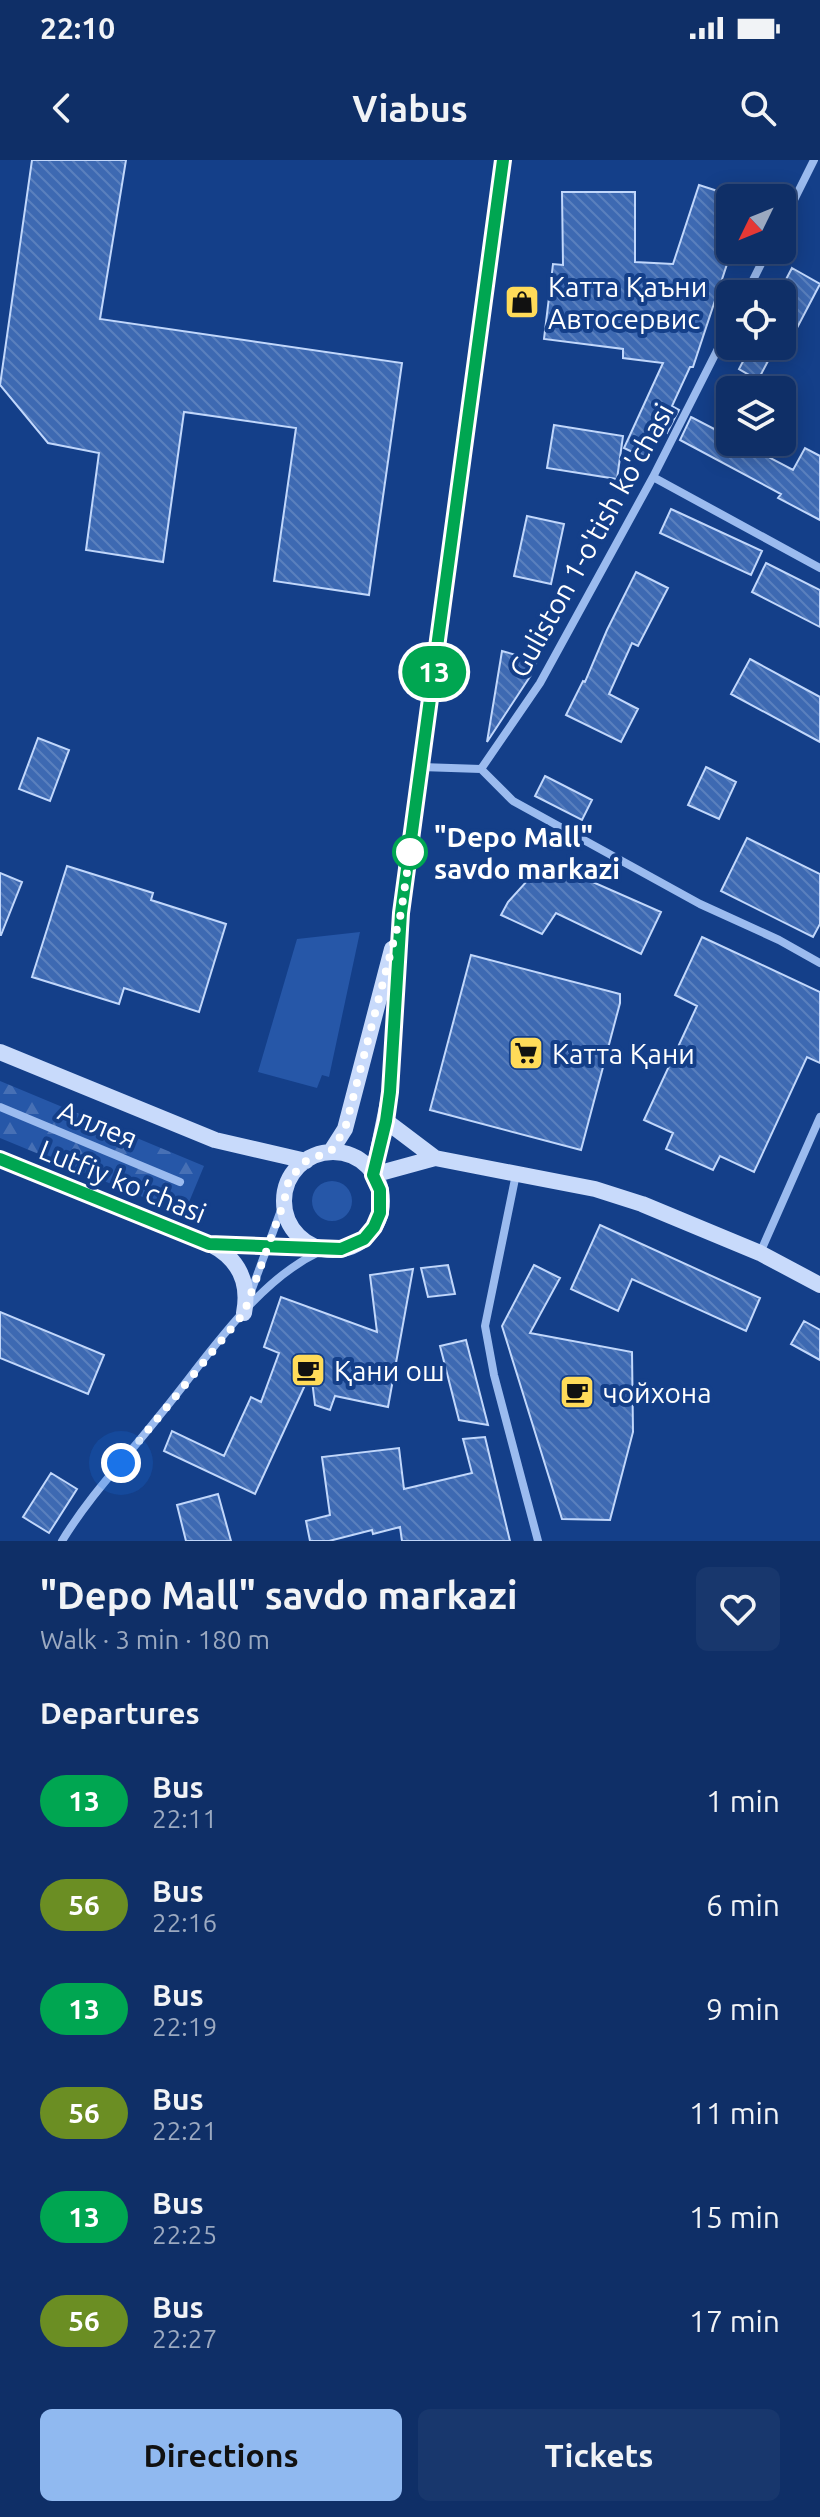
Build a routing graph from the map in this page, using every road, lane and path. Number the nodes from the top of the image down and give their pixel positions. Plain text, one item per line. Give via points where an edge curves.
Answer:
1 (503, 160) edge
2 (814, 160) edge
3 (796, 196) edge
4 (716, 353) edge
5 (653, 477) junction
6 (820, 568) edge
7 (421, 767) junction
8 (481, 769) junction
9 (401, 913) junction
10 (820, 963) edge
11 (0, 1052) edge
12 (0, 1107) edge
13 (820, 1117) edge
14 (386, 1121) junction
15 (331, 1151) junction
16 (435, 1158) junction
17 (0, 1159) edge
18 (306, 1161) junction
19 (516, 1174) junction
20 (373, 1175) junction
21 (180, 1182) dead end
22 (284, 1202) junction
23 (209, 1244) junction
24 (267, 1246) junction
25 (324, 1249) junction
26 (760, 1253) junction
27 (820, 1285) edge
28 (244, 1313) junction
29 (62, 1541) edge
30 (538, 1541) edge

1 - 7 main road
2 - 3 street
4 - 5 street, Guliston 1-o'tish ko'chasi
5 - 6 street
5 - 8 street, Guliston 1-o'tish ko'chasi via 540,683
7 - 8 street
7 - 9 main road
8 - 10 street via 513,801
9 - 14 main road
9 - 15 main road via 345,1129
11 - 18 main road via 215,1140
12 - 21 street, Аллея
13 - 26 street
14 - 16 main road
14 - 20 main road
15 - 18 main road
15 - 20 main road via 357,1159
16 - 19 main road
16 - 20 main road
17 - 23 main road, Lutfiy ko'chasi
18 - 22 main road via 289,1179
19 - 26 main road via 642,1204
19 - 30 street via 485,1326
20 - 25 main road via 381,1205 374,1227 349,1247
22 - 24 street
22 - 25 main road via 296,1233
23 - 24 main road, Lutfiy ko'chasi
23 - 28 main road via 228,1255 240,1271 246,1291
24 - 25 main road, Lutfiy ko'chasi
24 - 28 street
25 - 28 street via 288,1271
26 - 27 main road
28 - 29 street via 91,1498

